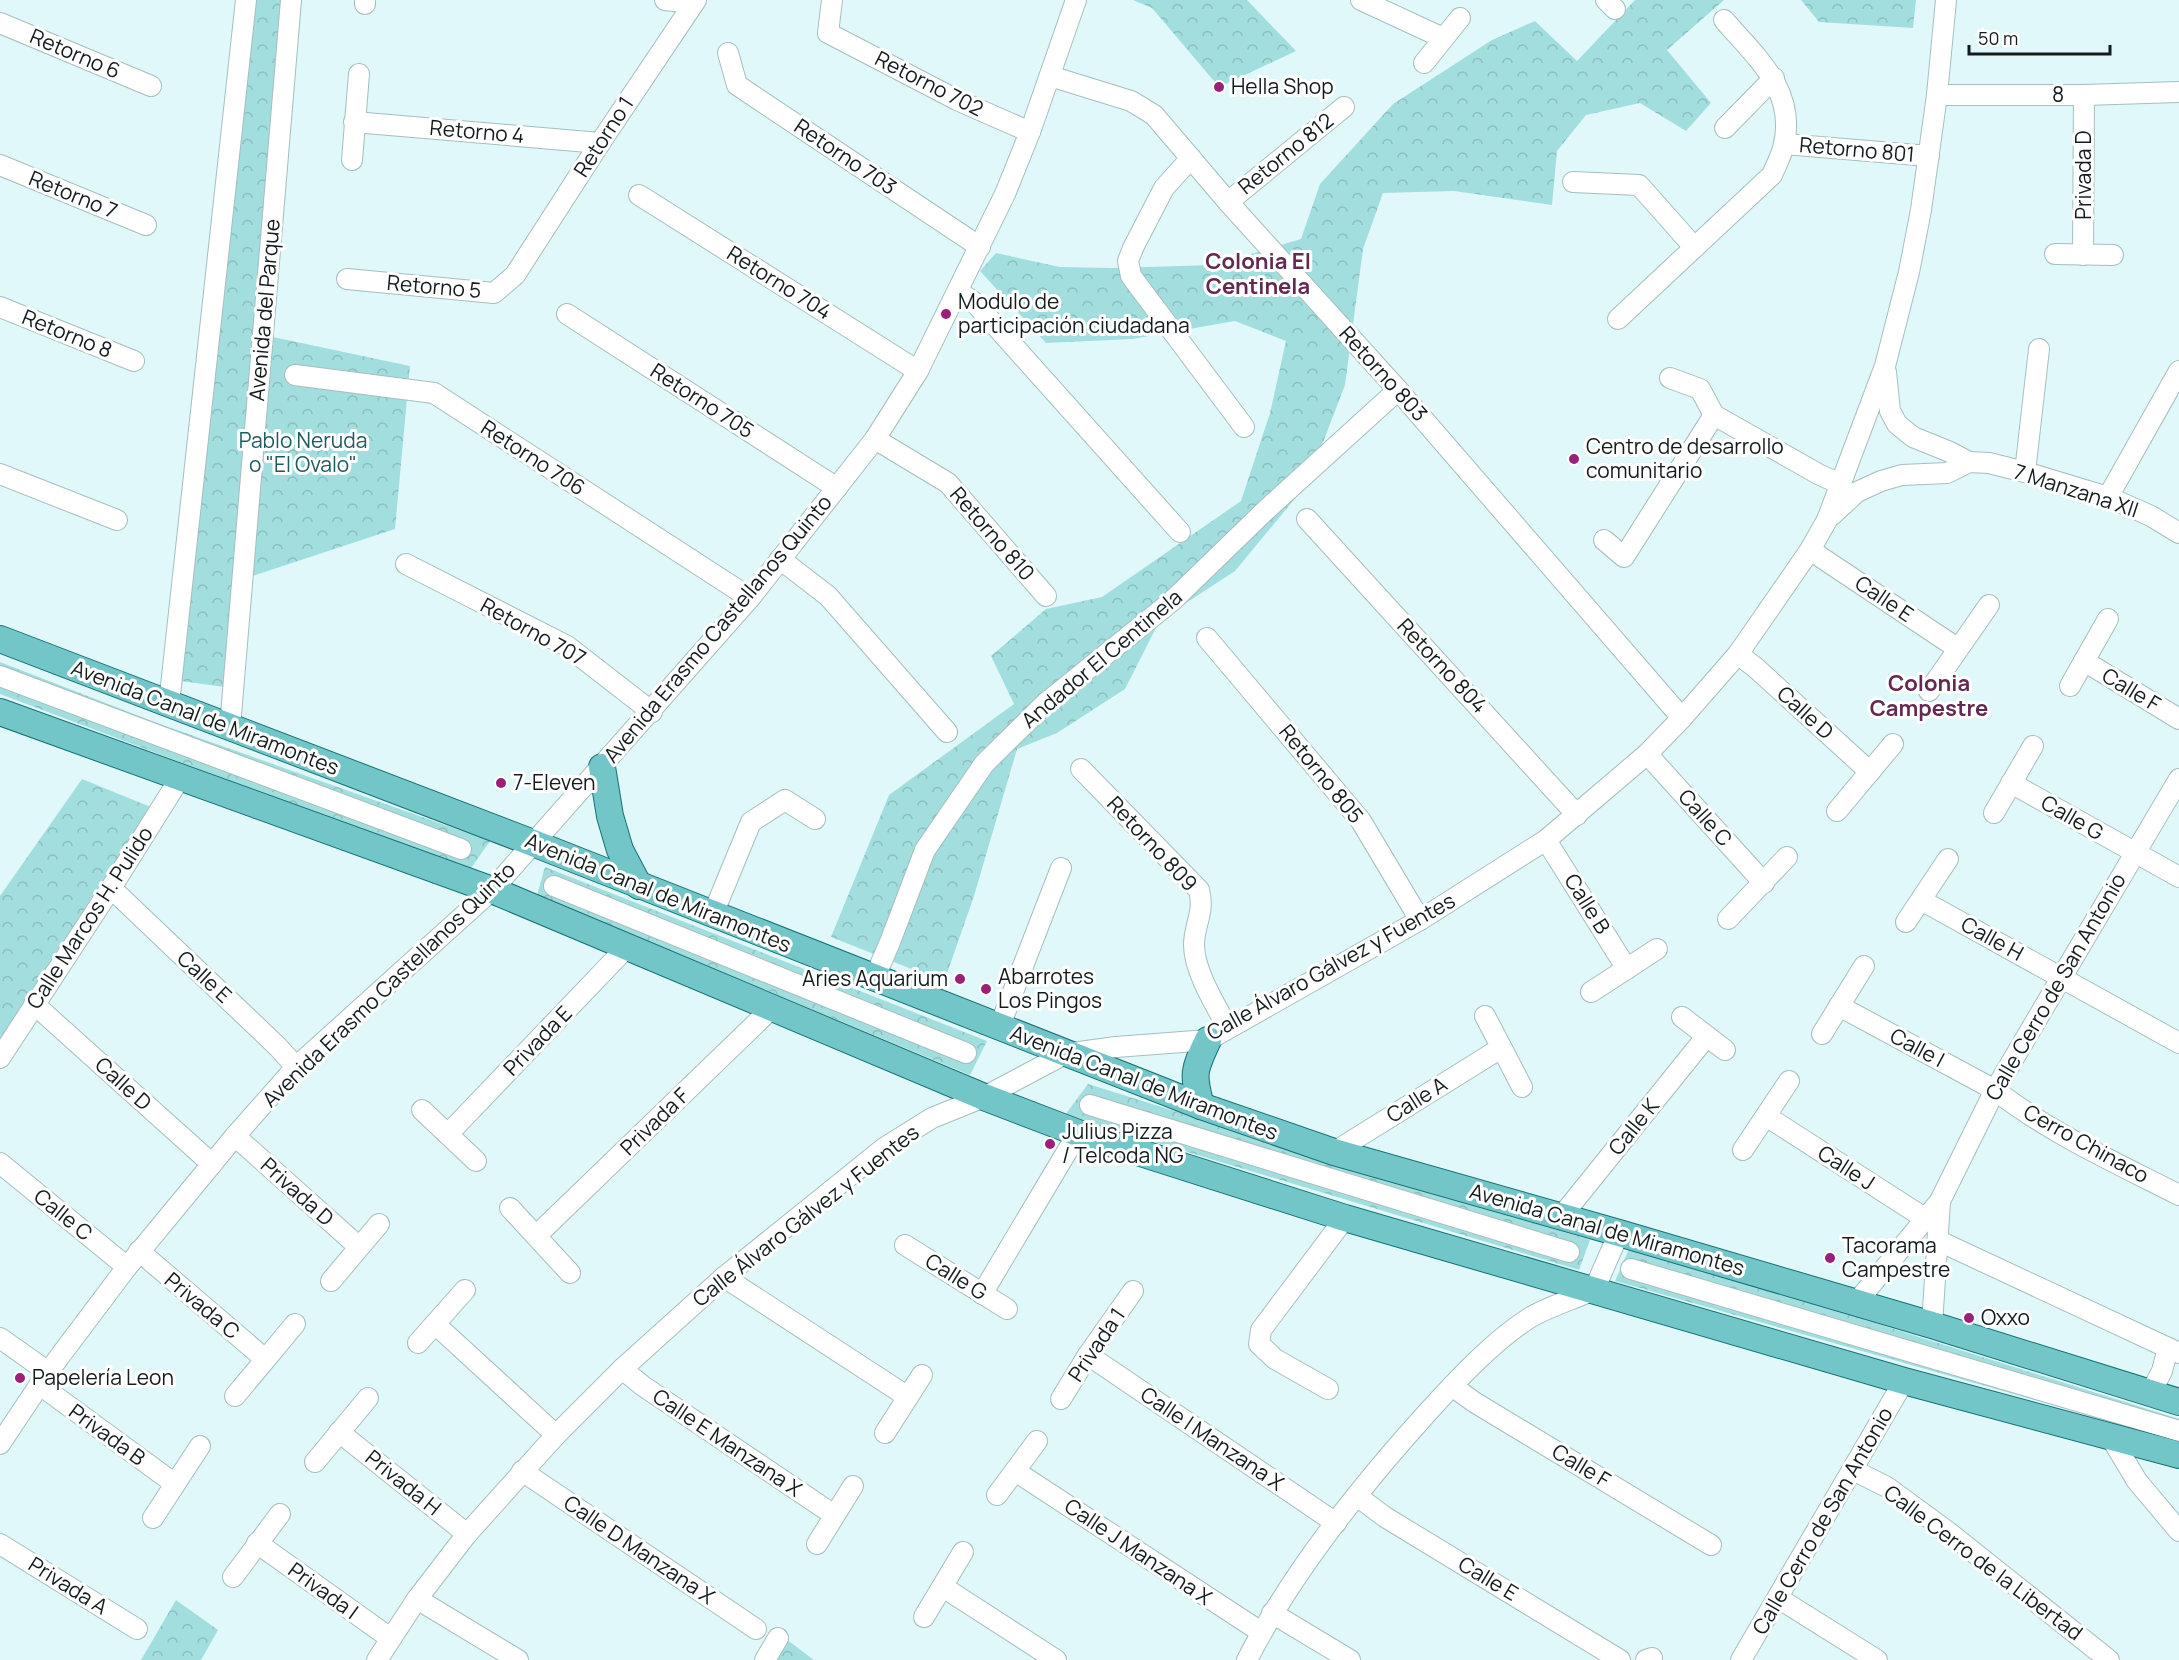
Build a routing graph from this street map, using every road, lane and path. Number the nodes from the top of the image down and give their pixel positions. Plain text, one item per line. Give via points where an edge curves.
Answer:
1 (246, 0) edge
2 (291, 0) edge
3 (665, 0) edge
4 (832, 0) edge
5 (1076, 0) edge
6 (1361, 0) edge
7 (1946, 0) edge
8 (695, 2) edge
9 (1460, 18) dead end
10 (1724, 20) dead end
11 (0, 23) edge
12 (1443, 38) junction
13 (728, 53) dead end
14 (1424, 63) dead end
15 (359, 74) dead end
16 (1050, 76) junction
17 (1774, 78) junction
18 (151, 86) dead end
19 (2179, 92) edge
20 (2084, 94) junction
21 (1937, 95) junction
22 (1344, 107) dead end
23 (354, 122) junction
24 (1725, 128) dead end
25 (1030, 132) junction
26 (600, 143) junction
27 (1784, 144) junction
28 (1929, 156) junction
29 (1191, 158) junction
30 (352, 160) dead end
31 (0, 165) edge
32 (1573, 182) dead end
33 (639, 195) dead end
34 (1228, 202) junction
35 (146, 225) dead end
36 (980, 247) junction
37 (1694, 247) junction
38 (2055, 254) dead end
39 (2084, 255) junction
40 (2113, 255) dead end
41 (515, 275) joint
42 (347, 279) dead end
43 (958, 291) junction
44 (0, 307) edge
45 (567, 314) dead end
46 (1618, 319) dead end
47 (2038, 349) dead end
48 (134, 361) dead end
49 (1886, 366) junction
50 (918, 371) junction
51 (2179, 371) edge
52 (295, 375) dead end
53 (1670, 378) dead end
54 (1398, 390) junction
55 (1714, 415) junction
56 (1244, 427) dead end
57 (875, 439) junction
58 (1969, 462) junction
59 (2025, 472) junction
60 (0, 474) edge
61 (1841, 484) junction
62 (837, 488) junction
63 (2108, 497) junction
64 (1306, 519) dead end
65 (117, 520) dead end
66 (1827, 520) junction
67 (1180, 532) dead end
68 (2179, 533) edge
69 (1604, 540) dead end
70 (1810, 550) junction
71 (780, 559) junction
72 (406, 564) dead end
73 (1046, 596) dead end
74 (750, 598) junction
75 (1989, 605) dead end
76 (2108, 619) dead end
77 (1208, 638) dead end
78 (0, 639) edge
79 (1957, 648) junction
80 (1738, 654) junction
81 (2084, 661) junction
82 (0, 676) edge
83 (2070, 686) dead end
84 (1929, 691) dead end
85 (168, 704) junction
86 (652, 711) junction
87 (0, 712) edge
88 (1682, 718) junction
89 (2179, 719) edge
90 (230, 727) junction
91 (946, 732) dead end
92 (1893, 744) dead end
93 (2033, 746) dead end
94 (1647, 754) junction
95 (602, 767) junction
96 (1081, 769) dead end
97 (1870, 772) junction
98 (180, 778) junction
99 (2179, 779) edge
100 (2011, 783) junction
101 (1837, 811) dead end
102 (1994, 813) dead end
103 (1577, 814) junction
104 (815, 819) dead end
105 (1546, 840) junction
106 (533, 843) junction
107 (462, 849) dead end
108 (2133, 854) junction
109 (1787, 857) dead end
110 (1947, 859) dead end
111 (1061, 868) dead end
112 (2179, 878) edge
113 (1764, 883) junction
114 (554, 886) dead end
115 (639, 886) junction
116 (111, 888) junction
117 (492, 890) junction
118 (1921, 900) junction
119 (713, 914) junction
120 (1728, 919) dead end
121 (1420, 920) junction
122 (1906, 922) dead end
123 (627, 947) junction
124 (1657, 949) dead end
125 (1864, 966) dead end
126 (1627, 969) junction
127 (874, 978) junction
128 (2062, 978) junction
129 (1591, 992) dead end
130 (34, 1004) junction
131 (1839, 1006) junction
132 (772, 1008) junction
133 (1485, 1016) dead end
134 (1682, 1017) dead end
135 (999, 1028) junction
136 (1218, 1034) junction
137 (1822, 1034) dead end
138 (1706, 1037) junction
139 (2179, 1043) edge
140 (1501, 1048) junction
141 (1725, 1050) dead end
142 (966, 1053) dead end
143 (1065, 1054) junction
144 (0, 1058) edge
145 (296, 1067) junction
146 (1789, 1081) dead end
147 (1522, 1087) dead end
148 (1995, 1090) junction
149 (984, 1097) junction
150 (1090, 1105) dead end
151 (1201, 1106) junction
152 (422, 1110) dead end
153 (1766, 1116) junction
154 (1078, 1133) junction
155 (448, 1134) junction
156 (236, 1136) junction
157 (1743, 1150) dead end
158 (1334, 1152) junction
159 (476, 1161) dead end
160 (0, 1163) edge
161 (212, 1164) junction
162 (2179, 1195) edge
163 (1940, 1200) junction
164 (510, 1208) dead end
165 (1561, 1217) junction
166 (1345, 1218) junction
167 (1926, 1219) junction
168 (379, 1224) dead end
169 (1619, 1233) junction
170 (537, 1235) junction
171 (1939, 1241) junction
172 (905, 1245) dead end
173 (359, 1247) junction
174 (139, 1251) junction
175 (1569, 1252) dead end
176 (127, 1267) junction
177 (1631, 1269) dead end
178 (570, 1273) dead end
179 (724, 1277) junction
180 (331, 1281) dead end
181 (465, 1290) dead end
182 (1594, 1290) junction
183 (1133, 1291) dead end
184 (982, 1294) junction
185 (1856, 1303) junction
186 (1007, 1309) dead end
187 (295, 1324) dead end
188 (435, 1324) junction
189 (1932, 1324) junction
190 (0, 1338) edge
191 (418, 1343) dead end
192 (2173, 1350) edge
193 (1088, 1355) junction
194 (265, 1359) junction
195 (622, 1369) junction
196 (922, 1375) dead end
197 (44, 1379) junction
198 (1904, 1381) junction
199 (1452, 1386) junction
200 (1328, 1389) dead end
201 (2150, 1394) junction
202 (236, 1396) dead end
203 (908, 1397) junction
204 (368, 1398) dead end
205 (1061, 1399) dead end
206 (2179, 1402) edge
207 (2179, 1431) edge
208 (339, 1432) junction
209 (885, 1433) dead end
210 (556, 1435) junction
211 (2110, 1436) junction
212 (1037, 1441) dead end
213 (0, 1444) edge
214 (200, 1446) dead end
215 (2179, 1455) edge
216 (315, 1462) dead end
217 (1853, 1470) junction
218 (522, 1471) junction
219 (1015, 1471) junction
220 (175, 1484) junction
221 (853, 1486) dead end
222 (997, 1495) dead end
223 (1357, 1496) junction
224 (280, 1514) dead end
225 (834, 1515) junction
226 (153, 1518) dead end
227 (1336, 1522) junction
228 (2179, 1531) edge
229 (467, 1534) junction
230 (257, 1543) junction
231 (0, 1544) edge
232 (817, 1544) dead end
233 (1711, 1545) dead end
234 (963, 1552) dead end
235 (233, 1577) dead end
236 (943, 1587) junction
237 (1778, 1598) junction
238 (417, 1599) junction
239 (1272, 1612) junction
240 (924, 1617) dead end
241 (137, 1629) dead end
242 (756, 1629) dead end
243 (1261, 1632) junction
244 (390, 1638) junction
245 (778, 1638) dead end
246 (377, 1660) edge
247 (518, 1660) edge
248 (765, 1660) edge
249 (1056, 1660) edge
250 (1247, 1660) edge
251 (1350, 1660) edge
252 (1620, 1660) edge
253 (1741, 1660) edge
254 (1877, 1660) edge
255 (2109, 1660) edge

1 - 85 street
2 - 90 street, Avenida del Parque
3 - 8 street
4 - 25 street, Retorno 702 via 828,33 957,100
5 - 16 street, Avenida Erasmo Castellanos Quinto
6 - 12 street
7 - 21 street, Calle Álvaro Gálvez y Fuentes
8 - 26 street, Retorno 1
9 - 12 street
10 - 17 street, Retorno 801
11 - 18 street, Retorno 6
12 - 14 street
13 - 36 street, Retorno 703 via 737,85
15 - 23 street
16 - 25 street, Avenida Erasmo Castellanos Quinto
16 - 29 street, Retorno 803 via 1131,101 1154,115
17 - 24 street
17 - 27 street, Retorno 801 via 1787,110
19 - 20 street, 8
20 - 21 street, 8
20 - 39 street, Privada D
21 - 28 street, Calle Álvaro Gálvez y Fuentes
22 - 34 street, Retorno 812
23 - 26 street, Retorno 4
23 - 30 street
25 - 36 street, Avenida Erasmo Castellanos Quinto
26 - 41 street, Retorno 1
27 - 28 street, Retorno 801
27 - 37 street, Retorno 801 via 1772,175
28 - 49 street, Calle Álvaro Gálvez y Fuentes via 1909,272
29 - 34 street, Retorno 803
29 - 56 street via 1164,188 1128,261 1131,276
31 - 35 street, Retorno 7
32 - 37 street via 1639,185
33 - 50 street, Retorno 704
34 - 54 street, Retorno 803
36 - 43 street, Avenida Erasmo Castellanos Quinto
37 - 46 street, Retorno 801 via 1639,289
38 - 39 street
39 - 40 street
41 - 42 street, Retorno 5 via 494,293
43 - 50 street, Avenida Erasmo Castellanos Quinto
43 - 67 street via 975,303
44 - 48 street, Retorno 8
45 - 62 street, Retorno 705
47 - 59 street
49 - 58 street via 1890,411 1897,424 1913,437
49 - 61 street, Calle Álvaro Gálvez y Fuentes
50 - 57 street, Avenida Erasmo Castellanos Quinto
51 - 63 street
52 - 74 street, Retorno 706 via 434,393
53 - 55 street via 1700,389
54 - 88 street, Retorno 803
54 - 127 street, Andador El Centinela via 1172,601 1047,702 984,764 925,850
55 - 61 street
55 - 69 street via 1624,557
57 - 62 street, Avenida Erasmo Castellanos Quinto
57 - 73 street, Retorno 810 via 948,483
58 - 59 street, 7 Manzana XII
58 - 66 street via 1947,472 1902,474 1869,486 1845,501
59 - 63 street, 7 Manzana XII
60 - 65 street
61 - 66 street, Calle Álvaro Gálvez y Fuentes
62 - 71 street, Avenida Erasmo Castellanos Quinto
63 - 68 street, 7 Manzana XII
64 - 103 street, Retorno 804
66 - 70 street, Calle Álvaro Gálvez y Fuentes
70 - 79 street, Calle E
70 - 80 street, Calle Álvaro Gálvez y Fuentes
71 - 74 street, Avenida Erasmo Castellanos Quinto
71 - 91 street via 828,596
72 - 86 street, Retorno 707 via 567,646
74 - 86 street, Avenida Erasmo Castellanos Quinto
75 - 79 street
76 - 81 street, Calle F
77 - 121 street, Retorno 805 via 1361,820
78 - 85 main road, Avenida Canal de Miramontes
79 - 84 street
80 - 88 street, Calle Álvaro Gálvez y Fuentes
80 - 97 street, Calle D
81 - 83 street, Calle F
81 - 89 street, Calle F
82 - 107 street
85 - 90 main road, Avenida Canal de Miramontes
86 - 95 street, Avenida Erasmo Castellanos Quinto
87 - 98 main road
88 - 94 street, Calle Álvaro Gálvez y Fuentes
90 - 106 main road, Avenida Canal de Miramontes
92 - 97 street
93 - 100 street
94 - 103 street, Calle Álvaro Gálvez y Fuentes
94 - 113 street, Calle C
95 - 106 street, Avenida Erasmo Castellanos Quinto
95 - 115 main road via 620,850
96 - 136 street, Retorno 809 via 1199,890 1203,903 1194,945 1211,996
97 - 101 street
98 - 116 street, Calle Marcos H. Pulido
98 - 117 main road
99 - 108 street, Calle Cerro de San Antonio
100 - 102 street
100 - 108 street, Calle G
103 - 105 street, Calle Álvaro Gálvez y Fuentes
104 - 119 street via 785,800 751,822
105 - 121 street, Calle Álvaro Gálvez y Fuentes
105 - 126 street, Calle B
106 - 115 main road, Avenida Canal de Miramontes
106 - 117 street, Avenida Erasmo Castellanos Quinto
108 - 112 street, Calle G
108 - 128 street, Calle Cerro de San Antonio
109 - 113 street
110 - 118 street
111 - 135 street
113 - 120 street
114 - 142 street
115 - 119 main road, Avenida Canal de Miramontes
116 - 130 street, Calle Marcos H. Pulido
116 - 145 street, Calle E
117 - 123 main road
117 - 145 street, Avenida Erasmo Castellanos Quinto
118 - 122 street
118 - 128 street, Calle H
119 - 127 main road, Avenida Canal de Miramontes
121 - 136 street, Calle Álvaro Gálvez y Fuentes
123 - 132 main road
123 - 155 street, Privada E
124 - 126 street
125 - 131 street
126 - 129 street
127 - 135 main road, Avenida Canal de Miramontes
128 - 139 street, Calle H
128 - 148 street, Calle Cerro de San Antonio
130 - 144 street, Calle Marcos H. Pulido
130 - 161 street, Calle D
131 - 137 street
131 - 148 street, Calle I
132 - 149 main road
132 - 170 street, Privada F
133 - 140 street
134 - 138 street
135 - 143 main road, Avenida Canal de Miramontes
136 - 143 street, Calle Álvaro Gálvez y Fuentes
136 - 151 main road via 1197,1064 1194,1080
138 - 141 street
138 - 165 street, Calle K
140 - 147 street
140 - 158 street, Calle A
143 - 149 street, Calle Álvaro Gálvez y Fuentes
143 - 151 main road, Avenida Canal de Miramontes
145 - 156 street, Avenida Erasmo Castellanos Quinto
146 - 153 street
148 - 162 street, Cerro Chinaco via 2097,1154
148 - 163 street, Calle Cerro de San Antonio
149 - 154 main road
149 - 179 street, Calle Álvaro Gálvez y Fuentes via 932,1118 885,1148
150 - 175 street
151 - 158 main road, Avenida Canal de Miramontes
152 - 155 street
153 - 157 street
153 - 167 street, Calle J
154 - 166 main road
154 - 184 street
155 - 159 street
156 - 161 street, Avenida Erasmo Castellanos Quinto
156 - 173 street, Privada D
158 - 165 main road, Avenida Canal de Miramontes
160 - 176 street, Calle C
161 - 174 street, Avenida Erasmo Castellanos Quinto
163 - 167 street, Calle Cerro de San Antonio
163 - 171 street, Calle Cerro de San Antonio
164 - 170 street
165 - 169 main road, Avenida Canal de Miramontes
166 - 182 main road
166 - 200 street via 1261,1330 1259,1344 1275,1359
167 - 185 street, Calle Cerro de San Antonio
168 - 173 street
169 - 182 street
169 - 185 main road, Avenida Canal de Miramontes
170 - 178 street
171 - 189 street, Calle Cerro de San Antonio
171 - 192 street
172 - 184 street, Calle G
173 - 180 street
174 - 176 street, Avenida Erasmo Castellanos Quinto
174 - 194 street, Privada C
176 - 197 street, Avenida Erasmo Castellanos Quinto
177 - 207 street
179 - 195 street, Calle Álvaro Gálvez y Fuentes
179 - 203 street
181 - 188 street
182 - 198 main road
182 - 199 street via 1531,1317
183 - 193 street, Privada 1
184 - 186 street, Calle G
185 - 189 main road, Avenida Canal de Miramontes
187 - 194 street
188 - 191 street
188 - 210 street
189 - 201 main road, Avenida Canal de Miramontes
190 - 197 street
192 - 201 street
193 - 205 street, Privada 1
193 - 227 street, Calle I Manzana X
194 - 202 street
195 - 210 street, Calle Álvaro Gálvez y Fuentes
195 - 225 street, Calle E Manzana X
196 - 203 street
197 - 213 street, Avenida Erasmo Castellanos Quinto
197 - 220 street, Privada B
198 - 211 main road
198 - 217 street, Calle Cerro de San Antonio
199 - 223 street
199 - 233 street, Calle F
201 - 206 main road, Avenida Canal de Miramontes
203 - 209 street
204 - 208 street
208 - 216 street
208 - 229 street, Privada H
210 - 218 street, Calle Álvaro Gálvez y Fuentes
211 - 215 main road
211 - 228 street via 2137,1481
212 - 219 street
214 - 220 street
217 - 237 street, Calle Cerro de San Antonio
217 - 255 street, Calle Cerro de la Libertad via 1887,1487 1947,1531
218 - 229 street, Calle Álvaro Gálvez y Fuentes
218 - 242 street, Calle D Manzana X
219 - 222 street
219 - 243 street, Calle J Manzana X
220 - 226 street
221 - 225 street
223 - 227 street
223 - 252 street, Calle E via 1385,1517
224 - 230 street
225 - 232 street
227 - 239 street
229 - 238 street, Calle Álvaro Gálvez y Fuentes
230 - 235 street
230 - 244 street, Privada I
231 - 241 street, Privada A
234 - 236 street
236 - 240 street
236 - 249 street
237 - 253 street, Calle Cerro de San Antonio
237 - 254 street
238 - 244 street, Calle Álvaro Gálvez y Fuentes
238 - 247 street
239 - 243 street
239 - 251 street
243 - 250 street
244 - 246 street, Calle Álvaro Gálvez y Fuentes
245 - 248 street

